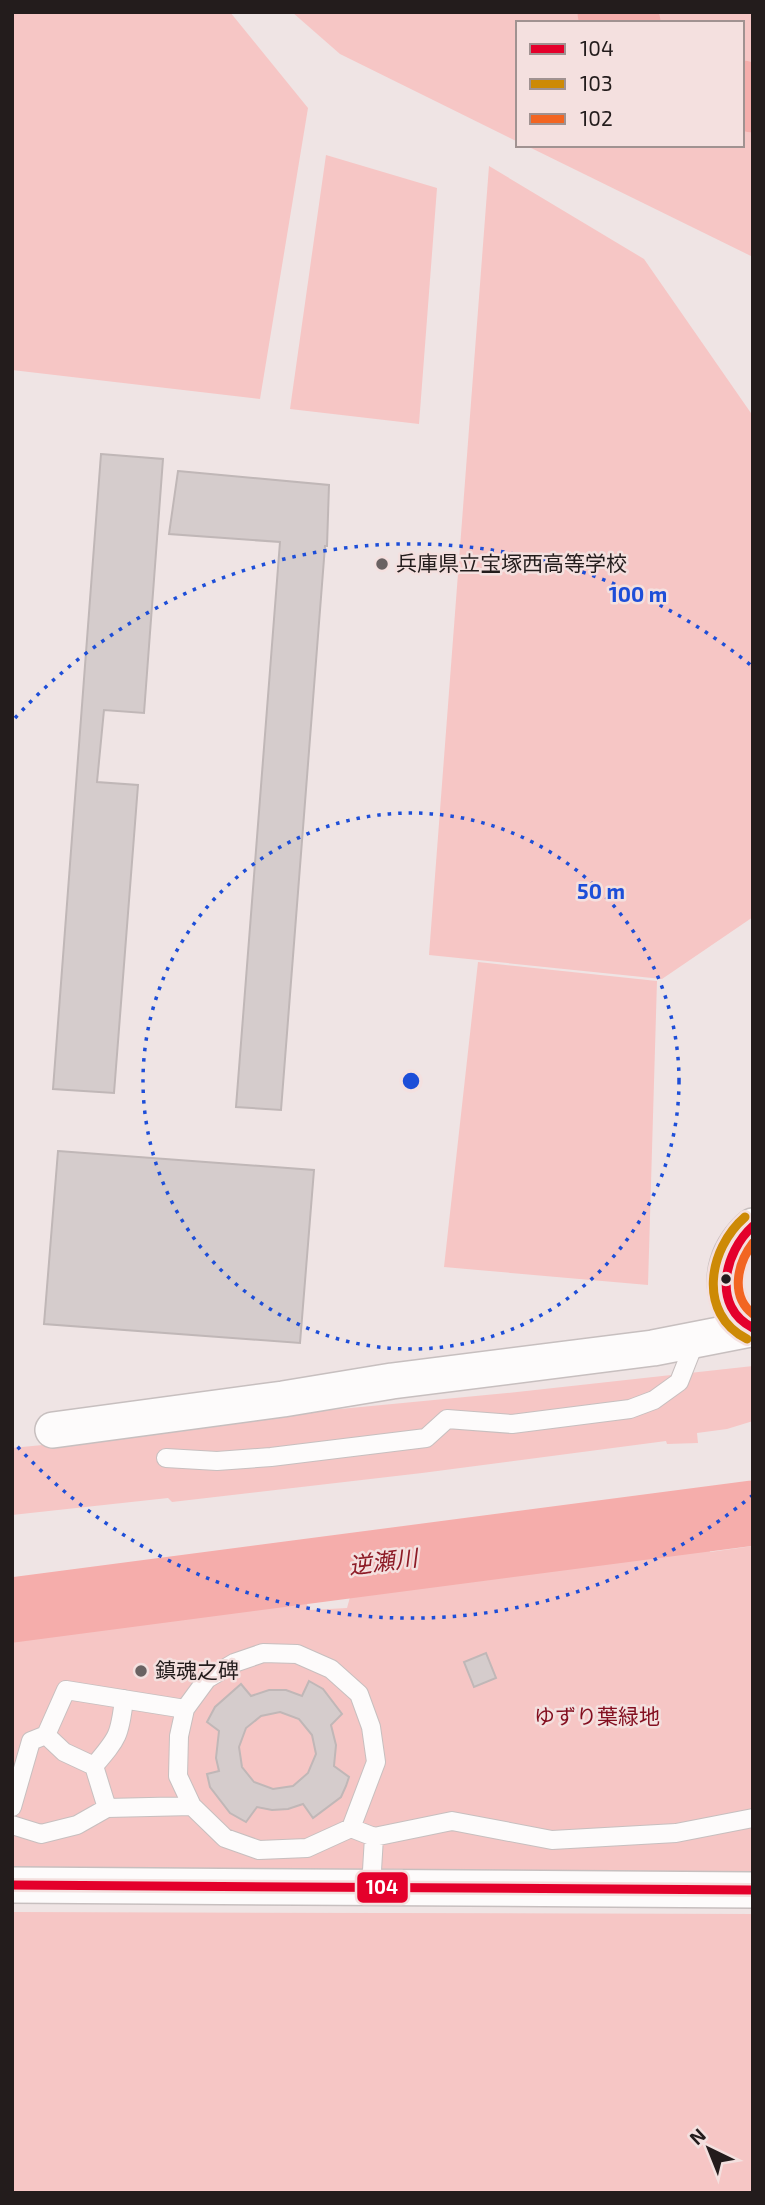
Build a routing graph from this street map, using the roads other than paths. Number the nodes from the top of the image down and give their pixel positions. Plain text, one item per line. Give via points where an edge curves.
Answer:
1 (753, 1226) edge
2 (752, 1329) edge
3 (696, 1339) junction
4 (53, 1430) dead end
5 (166, 1458) dead end
6 (124, 1699) junction
7 (184, 1709) junction
8 (46, 1735) junction
9 (94, 1766) junction
10 (192, 1806) junction
11 (12, 1807) edge
12 (107, 1808) junction
13 (753, 1818) edge
14 (12, 1825) edge
15 (351, 1828) junction
16 (374, 1837) junction
17 (12, 1885) edge
18 (371, 1886) junction
19 (753, 1891) edge

1 - 2 street via 738,1242 726,1279 731,1310
2 - 3 street
3 - 4 street
3 - 5 lane via 679,1382 654,1400 630,1409 512,1424 447,1419 426,1438 271,1457
6 - 7 lane
6 - 8 lane via 66,1690
6 - 9 lane via 121,1730
7 - 10 lane via 178,1776
7 - 15 lane via 207,1679 234,1662 263,1653 297,1654 331,1669 359,1694 371,1727 376,1762
8 - 9 lane via 64,1752
8 - 11 lane via 31,1741
9 - 12 lane
10 - 12 lane
10 - 15 lane via 225,1838 259,1850 307,1848
12 - 14 lane via 77,1825 41,1835
13 - 16 lane via 676,1833 552,1840 452,1821
15 - 16 lane
16 - 18 lane
17 - 18 street
18 - 19 street

